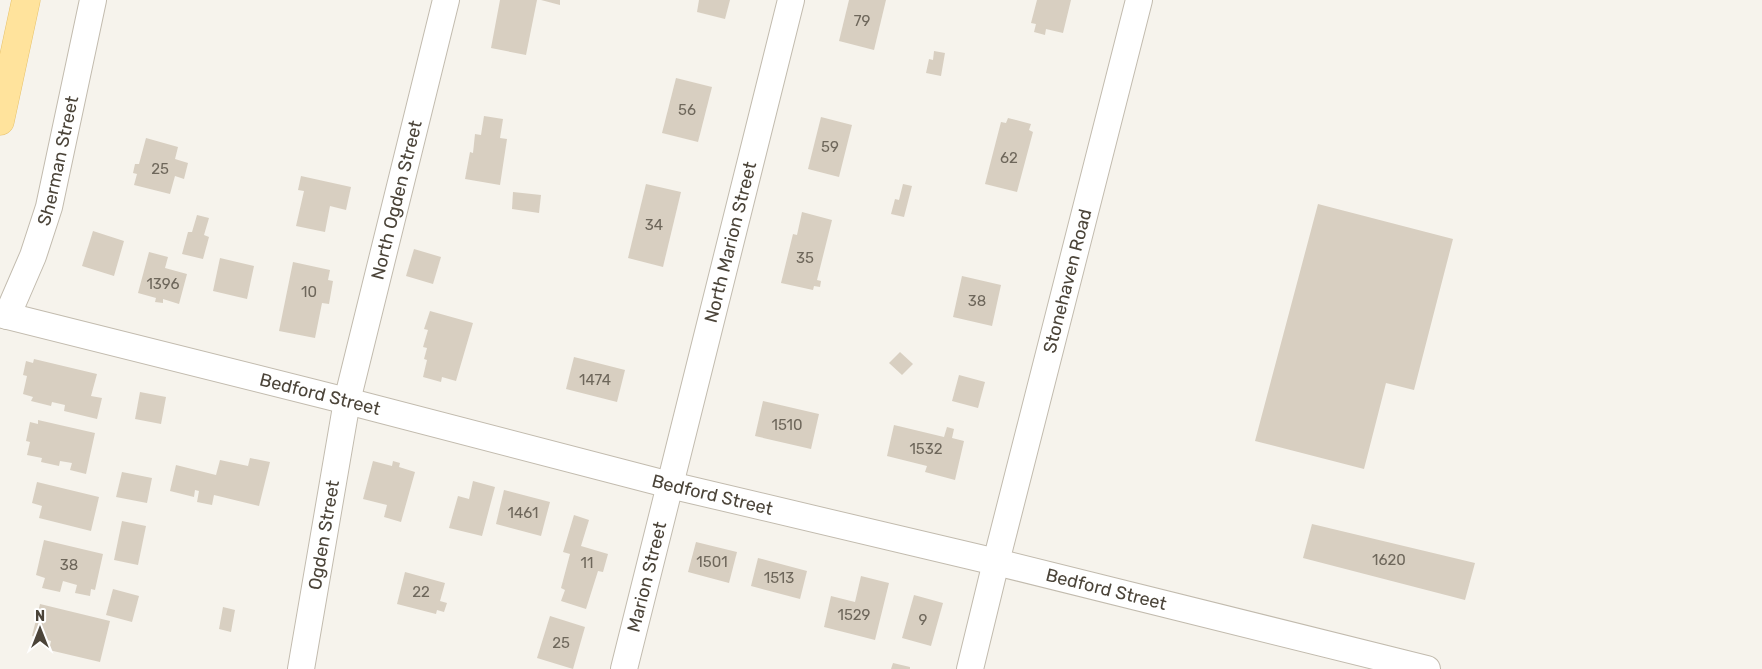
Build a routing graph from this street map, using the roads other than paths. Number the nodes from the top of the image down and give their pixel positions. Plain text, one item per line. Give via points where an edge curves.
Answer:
1 (26, 0) edge
2 (93, 0) edge
3 (446, 0) edge
4 (791, 0) edge
5 (1139, 0) edge
6 (0, 121) edge
7 (3, 315) edge
8 (347, 401) junction
9 (670, 485) junction
10 (996, 562) junction
11 (302, 669) edge
12 (624, 669) edge
13 (970, 669) edge
14 (1427, 669) edge

1 - 6 main road
2 - 7 street, Sherman Street via 47,215 32,256
3 - 8 street, North Ogden Street
4 - 9 street, North Marion Street
5 - 10 street, Stonehaven Road
7 - 8 street, Bedford Street
8 - 9 street, Bedford Street
8 - 11 street, Ogden Street
9 - 10 street, Bedford Street
9 - 12 street, Marion Street
10 - 13 street, Stonehaven Road
10 - 14 street, Bedford Street

